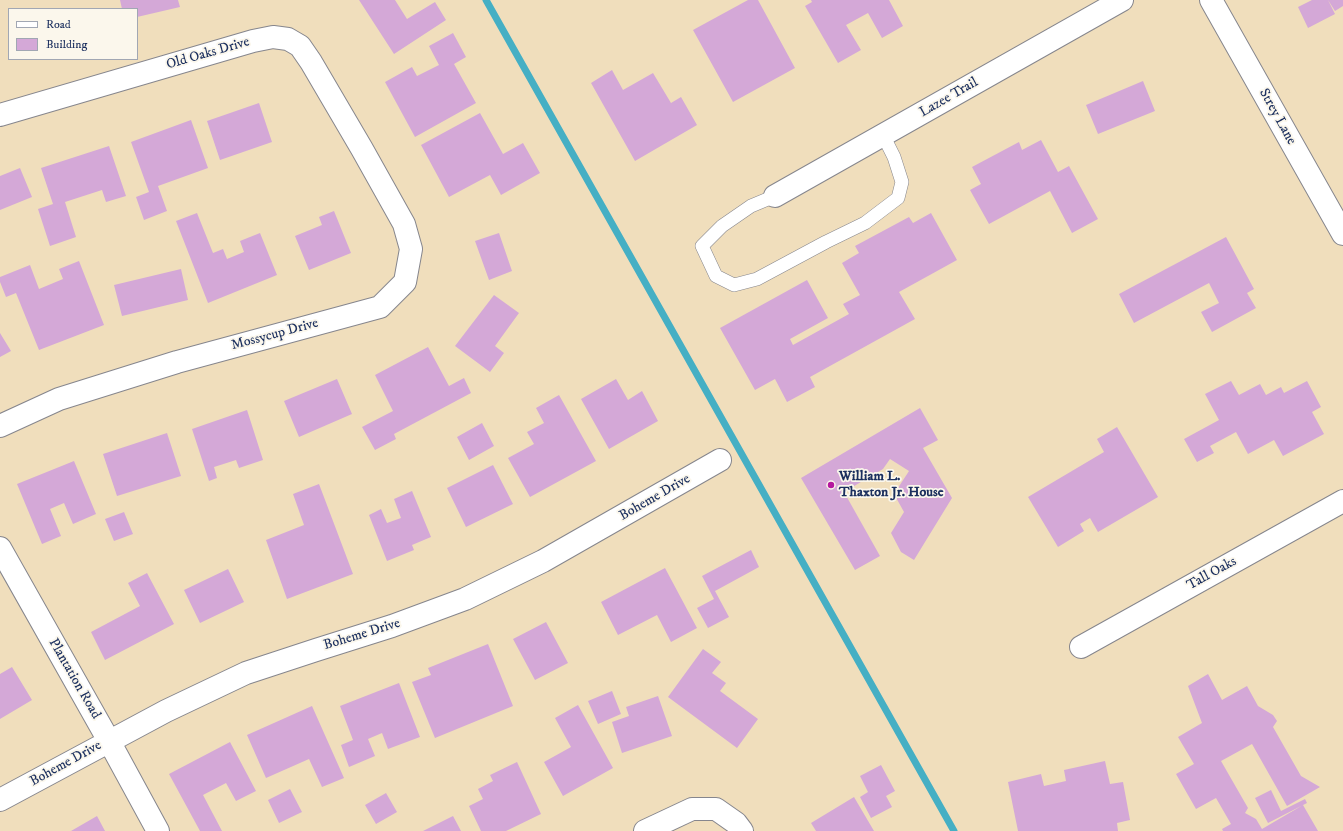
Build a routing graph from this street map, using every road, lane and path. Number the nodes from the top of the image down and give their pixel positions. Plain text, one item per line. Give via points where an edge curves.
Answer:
1 (1122, 0) edge
2 (1211, 0) edge
3 (0, 115) edge
4 (884, 135) junction
5 (362, 149) joint
6 (775, 196) joint
7 (1341, 225) edge
8 (0, 426) edge
9 (720, 460) dead end
10 (1343, 501) edge
11 (0, 548) edge
12 (1081, 647) dead end
13 (109, 741) junction
14 (0, 800) edge
15 (158, 831) edge
16 (645, 831) edge
17 (742, 831) edge

1 - 4 street, Lazee Trail
2 - 7 street, Strey Lane
3 - 5 street, Old Oaks Drive via 273,37 288,39 300,46
4 - 6 street, Lazee Trail
4 - 6 lane via 902,182 898,198 865,223 756,279 734,285 716,276 702,246 722,226 751,206
5 - 8 street, Mossycup Drive via 404,224 411,249 405,282 380,307 170,364 59,399
9 - 13 street, Boheme Drive via 543,561 465,599 392,626 246,673
10 - 12 street, Tall Oaks
11 - 13 street, Plantation Road
13 - 14 street, Boheme Drive
13 - 15 street, Plantation Road
16 - 17 street via 692,809 716,809 736,823

